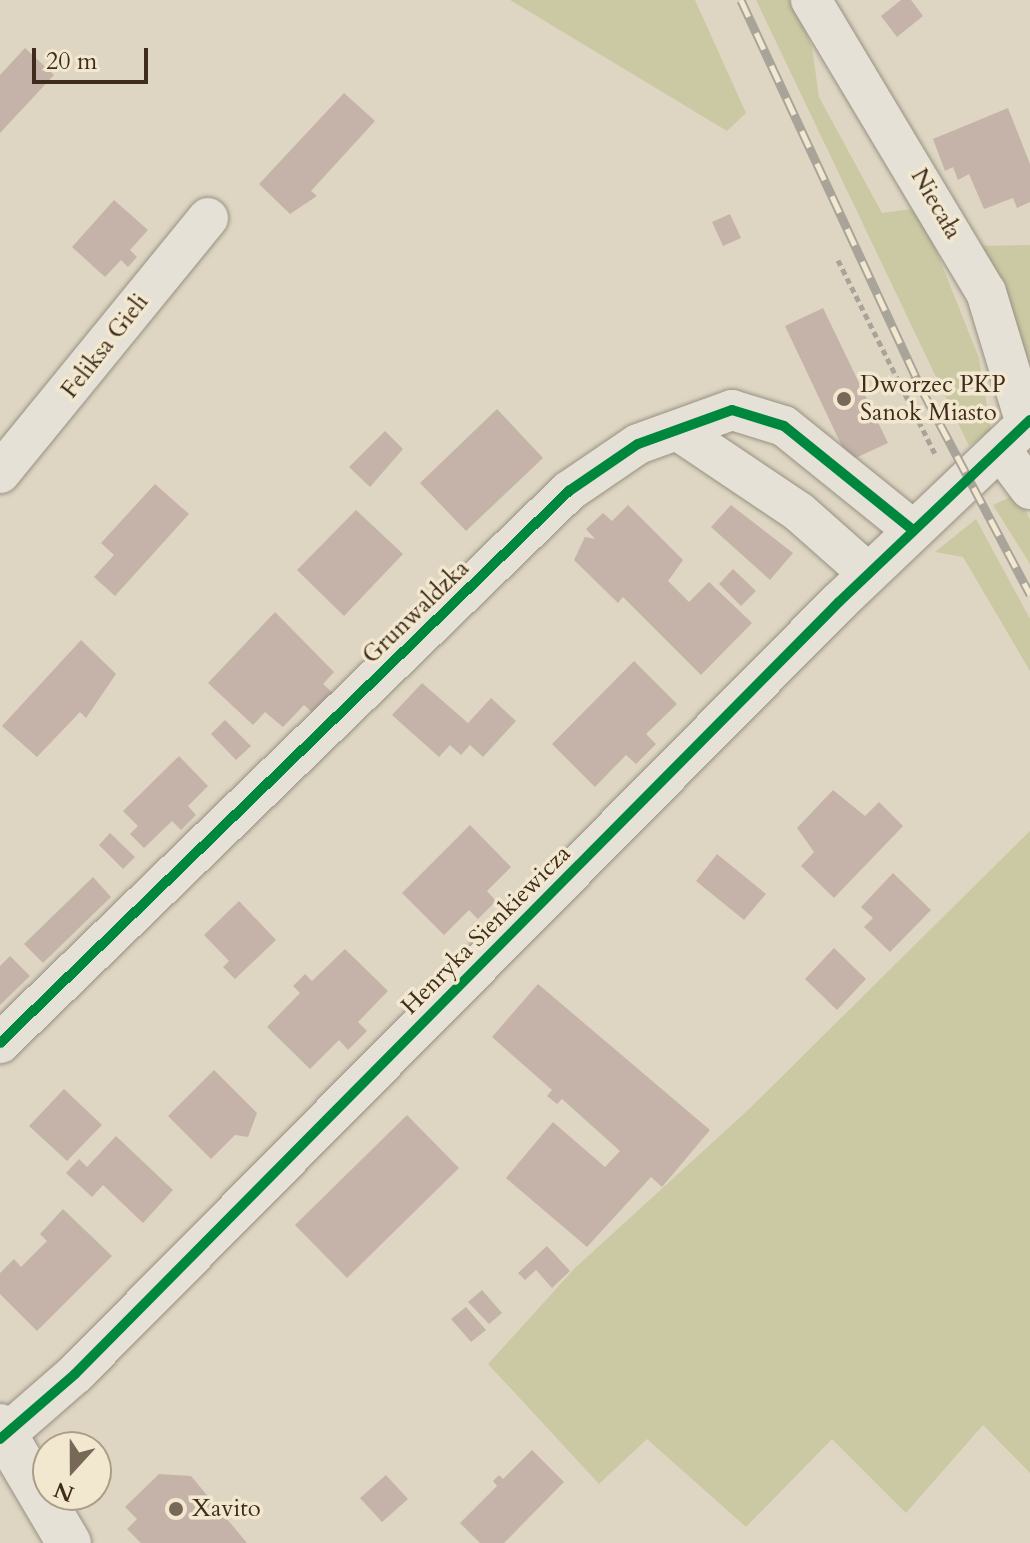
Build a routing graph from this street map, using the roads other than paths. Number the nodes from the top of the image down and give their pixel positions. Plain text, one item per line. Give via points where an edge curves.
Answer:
1 (811, 0) edge
2 (208, 218) dead end
3 (1018, 431) edge
4 (680, 432) junction
5 (0, 473) edge
6 (1030, 489) edge
7 (913, 530) junction
8 (868, 573) junction
9 (0, 1043) edge
10 (2, 1433) edge
11 (69, 1543) edge

1 - 3 street, Niecała via 986,292
2 - 5 street, Feliksa Gieli
3 - 6 street, Niecała
3 - 7 street, Henryka Sienkiewicza
4 - 7 street, Grunwaldzka via 732,410 784,426
4 - 8 street via 799,512
4 - 9 street, Grunwaldzka via 638,444 569,491
7 - 8 street, Henryka Sienkiewicza
8 - 10 street, Henryka Sienkiewicza via 75,1374
10 - 11 street

